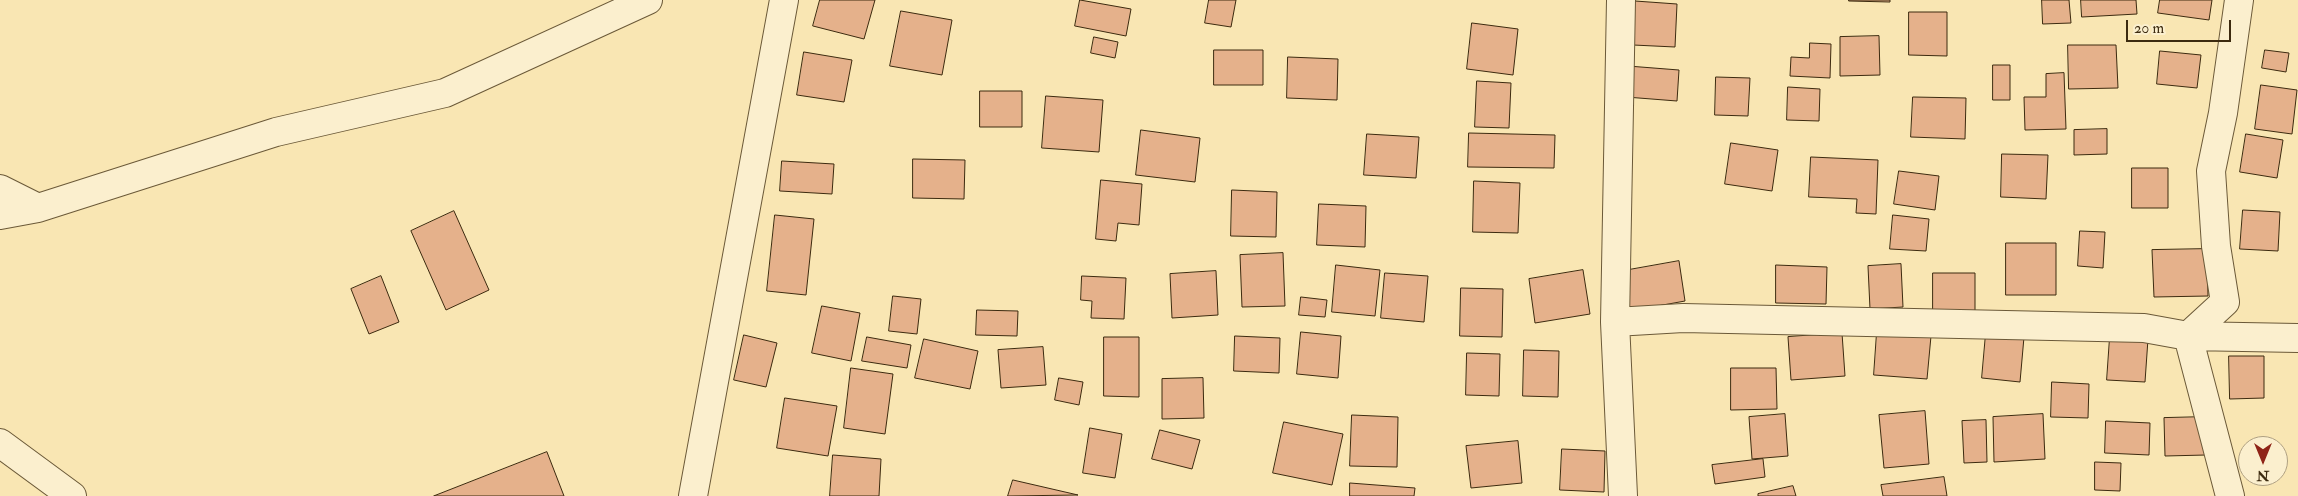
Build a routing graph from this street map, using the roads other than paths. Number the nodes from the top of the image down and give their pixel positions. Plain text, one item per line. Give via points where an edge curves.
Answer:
1 (648, 0) edge
2 (784, 0) edge
3 (1621, 0) edge
4 (2239, 0) edge
5 (0, 189) edge
6 (38, 208) junction
7 (0, 215) edge
8 (1615, 322) junction
9 (2188, 336) junction
10 (2298, 338) edge
11 (0, 443) edge
12 (72, 496) edge
13 (693, 496) edge
14 (1623, 496) edge
15 (2230, 496) edge

1 - 6 street via 445,93 276,132
2 - 13 street
3 - 8 street
4 - 9 street via 2223,113 2210,171 2216,246 2225,302
5 - 6 street
6 - 7 street
8 - 9 street via 1683,318 2124,327
8 - 14 street
9 - 10 street
9 - 15 street
11 - 12 street

